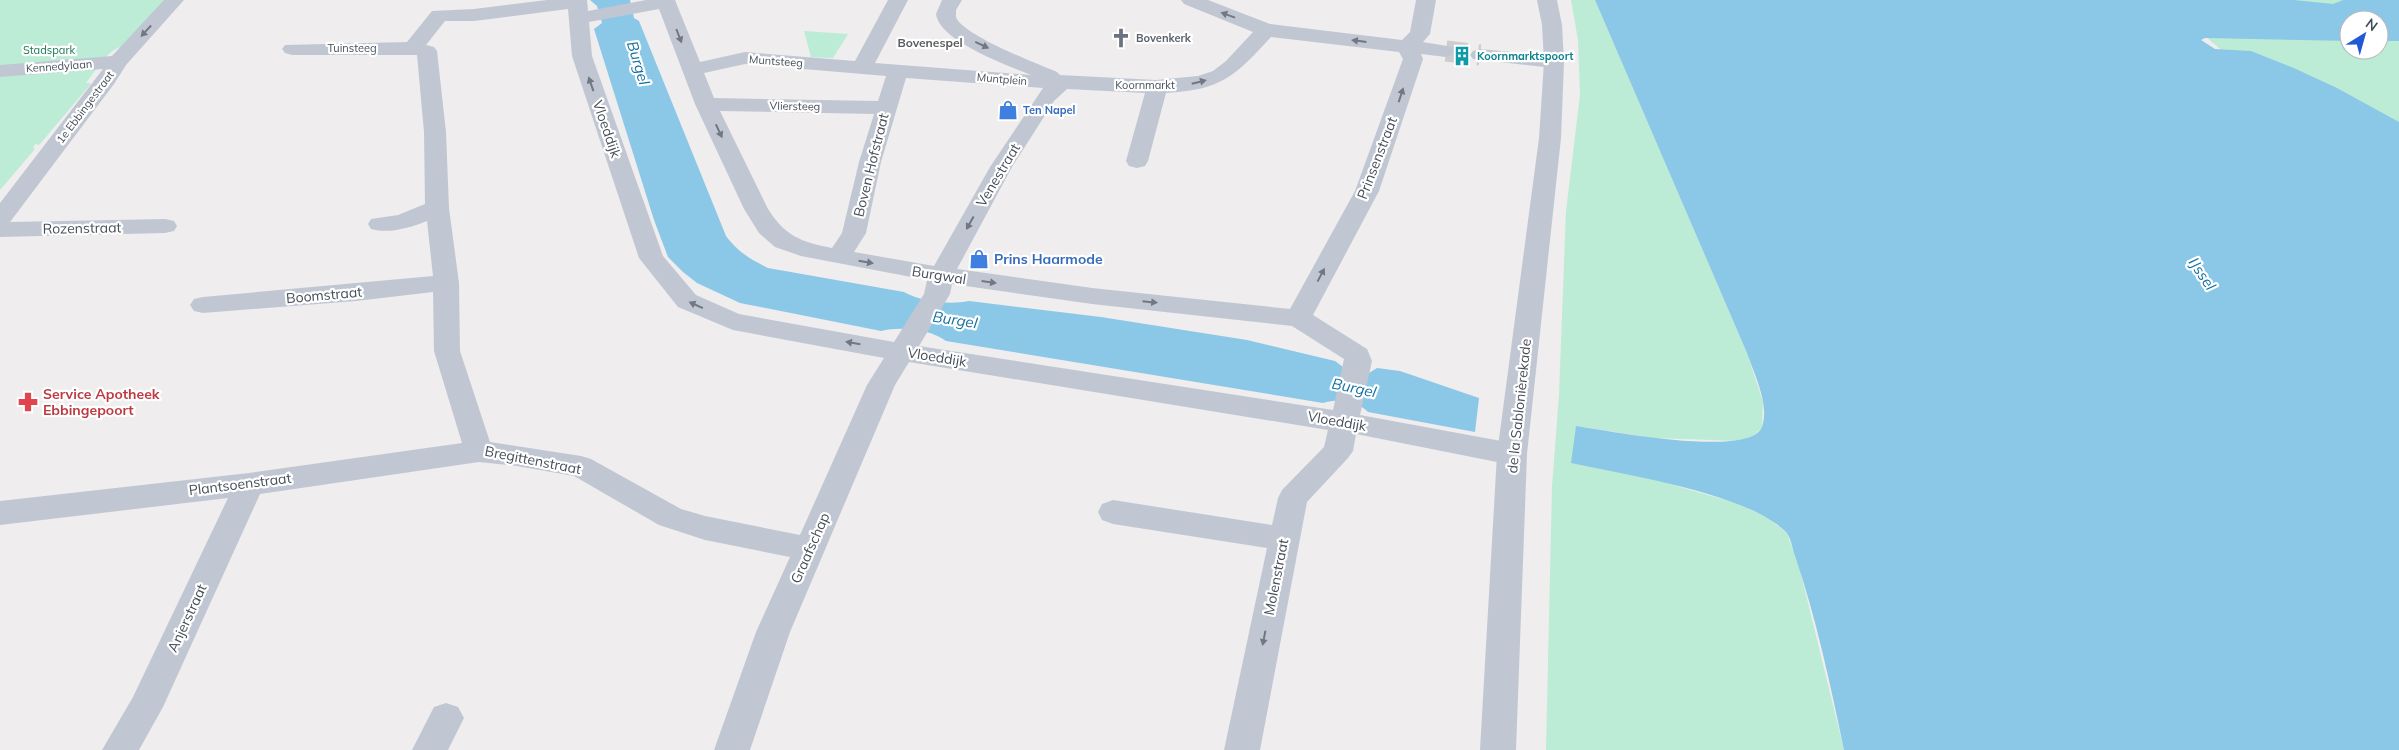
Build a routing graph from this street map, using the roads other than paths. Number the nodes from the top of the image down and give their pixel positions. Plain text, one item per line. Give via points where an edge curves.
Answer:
1 (174, 0) edge
2 (898, 0) edge
3 (952, 0) edge
4 (1191, 0) edge
5 (1426, 0) edge
6 (1547, 0) edge
7 (666, 1) edge
8 (581, 9) edge
9 (1266, 30) junction
10 (1407, 46) junction
11 (413, 48) junction
12 (292, 49) dead end
13 (1446, 50) tunnel mouth
14 (1480, 55) tunnel mouth
15 (118, 62) junction
16 (1554, 62) junction
17 (862, 67) junction
18 (692, 70) junction
19 (898, 70) junction
20 (0, 71) edge
21 (1064, 81) junction
22 (1157, 87) junction
23 (706, 104) junction
24 (885, 108) junction
25 (1137, 161) dead end
26 (437, 208) junction
27 (0, 219) edge
28 (380, 224) dead end
29 (165, 226) dead end
30 (0, 230) edge
31 (838, 257) junction
32 (446, 283) junction
33 (939, 284) junction
34 (202, 305) dead end
35 (1298, 318) junction
36 (906, 343) junction
37 (1358, 358) joint
38 (1346, 413) junction
39 (480, 450) junction
40 (1512, 454) junction
41 (249, 484) junction
42 (1113, 512) dead end
43 (0, 513) edge
44 (1284, 539) junction
45 (810, 549) junction
46 (446, 718) dead end
47 (120, 750) edge
48 (430, 750) edge
49 (732, 750) edge
50 (1242, 750) edge
51 (1498, 750) edge

1 -> 15 street, 1e Ebbingestraat
2 - 17 street
3 -> 21 street, Muntplein via 945,12 958,32
9 -> 4 street
5 - 10 street via 1420,34
6 - 16 street, de la Sablonièrekade
7 - 8 street via 646,6
7 -> 18 street, Burgwal
8 - 11 street via 439,15
36 -> 8 street, Vloeddijk via 733,322 687,301 651,258 582,56
10 -> 9 street
22 -> 9 street, Koornmarkt via 1190,84 1220,75 1237,62
10 - 13 street
35 -> 10 street, Prinsenstraat via 1367,191 1413,58
11 - 12 street, Tuinsteeg
11 - 26 street, Bregittenstraat via 427,51 430,69
14 - 16 street
15 - 20 street, Kennedylaan
15 - 27 street, 1e Ebbingestraat
16 - 40 street, de la Sablonièrekade via 1550,138
17 - 18 street, Muntsteeg via 745,58
17 - 19 street, Muntplein
18 - 23 street, Burgwal
19 - 21 street, Muntplein via 1034,82
19 - 24 street, Boven Hofstraat
21 - 22 street, Koornmarkt
21 -> 33 street, Venestraat via 1046,97 1001,167
22 - 25 street
23 - 24 street, Vliersteeg
23 -> 31 street, Burgwal via 768,228 784,242
24 - 31 street, Boven Hofstraat via 854,233
26 - 28 street via 402,222
26 - 32 street, Bregittenstraat
29 - 30 street, Rozenstraat
31 -> 33 street, Burgwal
32 - 34 street, Boomstraat
32 - 39 street, Bregittenstraat via 447,351
33 -> 35 street, Burgwal
33 - 36 street, Venestraat
35 - 37 street, Burgwal
36 - 38 street, Vloeddijk
36 - 45 street, Graafschap via 881,385
37 - 38 street, Molenstraat
38 - 40 street, Vloeddijk
38 - 44 street, Molenstraat via 1338,451 1293,498
39 - 41 street, Plantsoenstraat
39 - 45 street, Bregittenstraat via 581,467 670,518
40 - 51 street, de la Sablonièrekade
41 - 43 street, Plantsoenstraat
41 - 47 street, Anjerstraat via 146,708
42 - 44 street
44 -> 50 street, Molenstraat
45 - 49 street, Graafschap via 773,632
46 - 48 street

